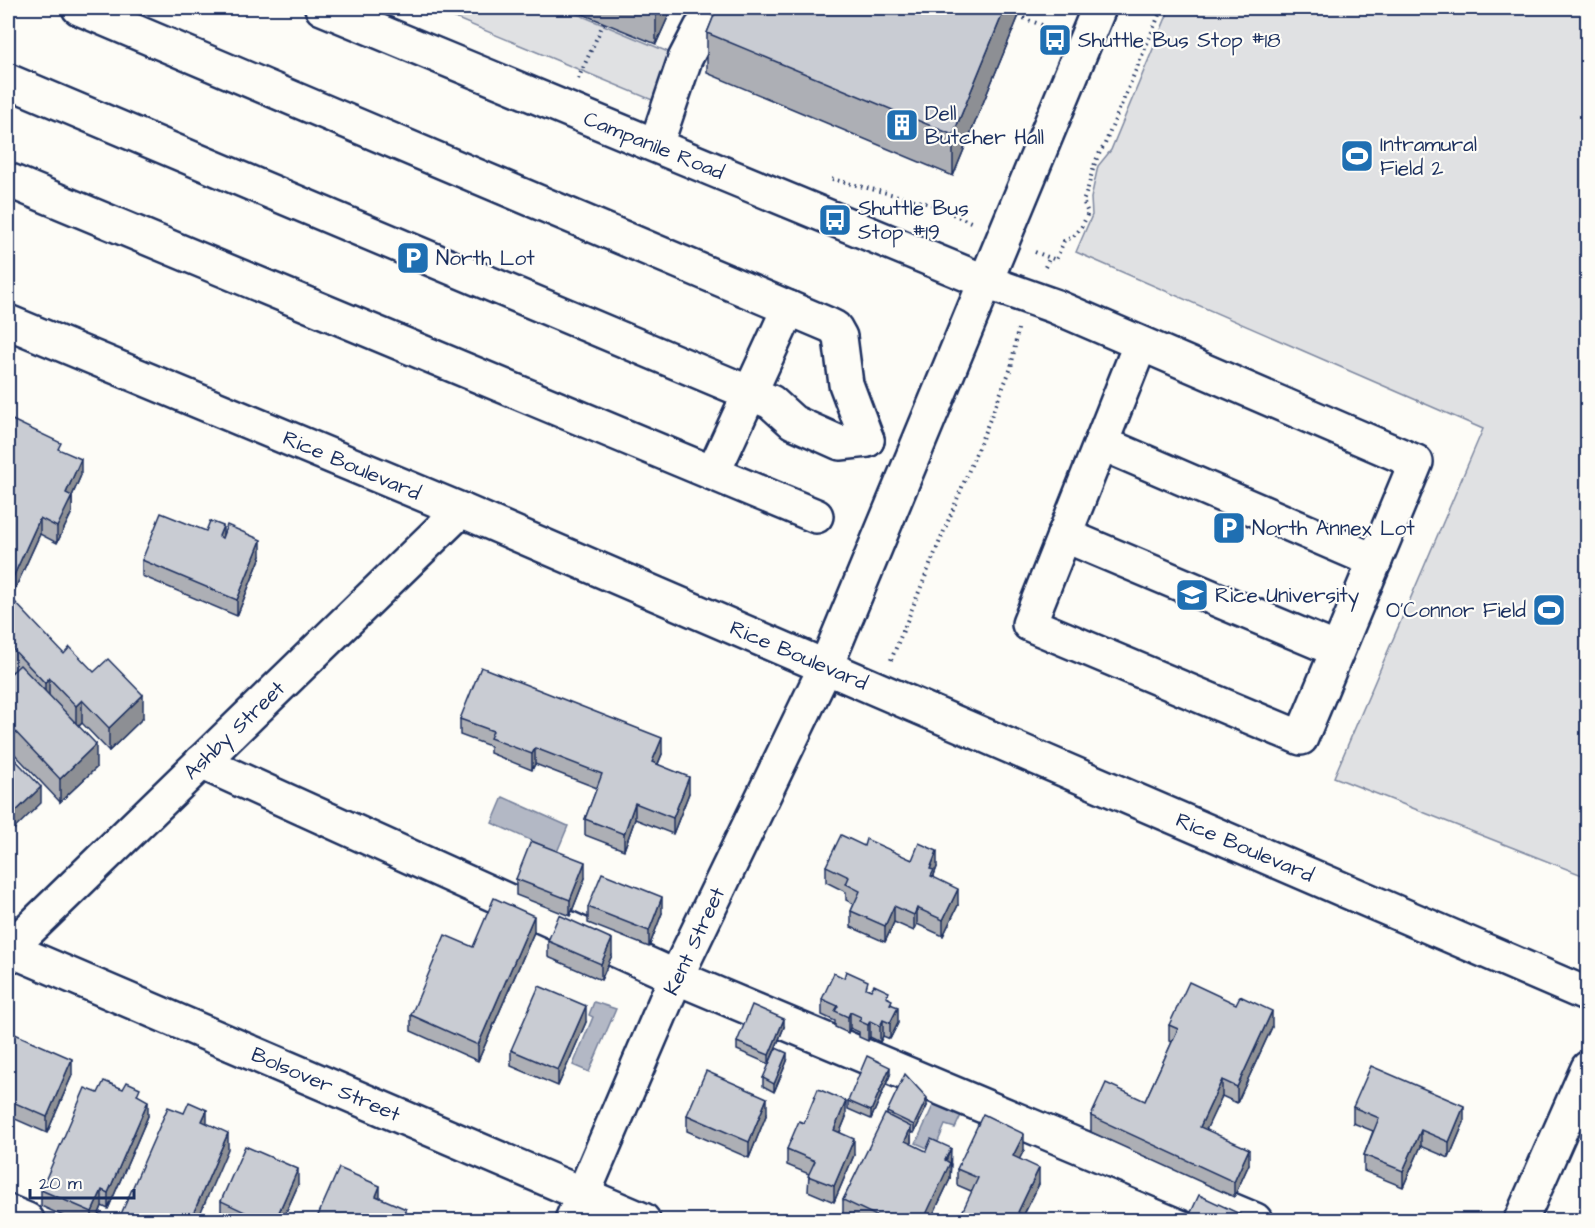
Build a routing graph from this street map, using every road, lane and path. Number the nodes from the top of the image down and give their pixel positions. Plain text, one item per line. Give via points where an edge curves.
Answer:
1 (79, 8) edge
2 (322, 8) edge
3 (1099, 8) edge
4 (1162, 8) edge
5 (1018, 16) dead end
6 (604, 22) dead end
7 (701, 28) dead end
8 (1059, 32) dead end
9 (8, 81) edge
10 (566, 108) junction
11 (656, 145) junction
12 (8, 180) edge
13 (1035, 252) dead end
14 (1050, 257) junction
15 (986, 282) junction
16 (1032, 298) junction
17 (789, 308) junction
18 (8, 322) edge
19 (1140, 345) junction
20 (760, 397) junction
21 (867, 440) junction
22 (1101, 443) junction
23 (911, 459) junction
24 (713, 473) junction
25 (461, 510) junction
26 (816, 516) dead end
27 (1064, 535) junction
28 (1375, 561) junction
29 (1337, 650) junction
30 (891, 660) dead end
31 (826, 666) junction
32 (201, 762) junction
33 (8, 950) edge
34 (676, 977) junction
35 (1587, 995) edge
36 (1587, 1068) edge
37 (578, 1207) edge
38 (8, 1212) edge
39 (27, 1221) edge
40 (643, 1221) edge
41 (1255, 1221) edge
42 (1521, 1221) edge

1 - 17 street
2 - 10 street, Campanile Road
3 - 15 street, Kent Street
4 - 14 path via 1104,146 1093,161 1083,201 1088,213 1084,224 1076,237 1064,241 1056,260
5 - 8 path
6 - 10 path
7 - 11 street via 684,59
9 - 20 street
10 - 11 street, Campanile Road
11 - 15 street, Campanile Road
12 - 24 street
13 - 14 path
14 - 16 path
15 - 16 street, Campanile Road
15 - 23 street, Kent Street
16 - 19 street, Campanile Road
16 - 30 path via 1016,335 1011,368
17 - 20 street
17 - 21 street via 835,328 840,337 846,384
18 - 25 street, Rice Boulevard
19 - 22 street
19 - 28 street, Campanile Road via 1416,462
20 - 21 street via 792,403 850,427
20 - 24 street
21 - 23 street
22 - 27 street
22 - 28 street
23 - 31 street, Kent Street
24 - 26 street
25 - 31 street, Rice Boulevard
25 - 32 street, Ashby Street
27 - 29 street
27 - 29 street via 1029,624 1301,738
28 - 29 street
31 - 34 street, Kent Street
31 - 35 street, Rice Boulevard
32 - 33 street, Ashby Street
32 - 34 street
33 - 37 street, Bolsover Street
34 - 37 street, Kent Street
34 - 41 street
36 - 42 street
37 - 40 street, Bolsover Street
38 - 39 street

